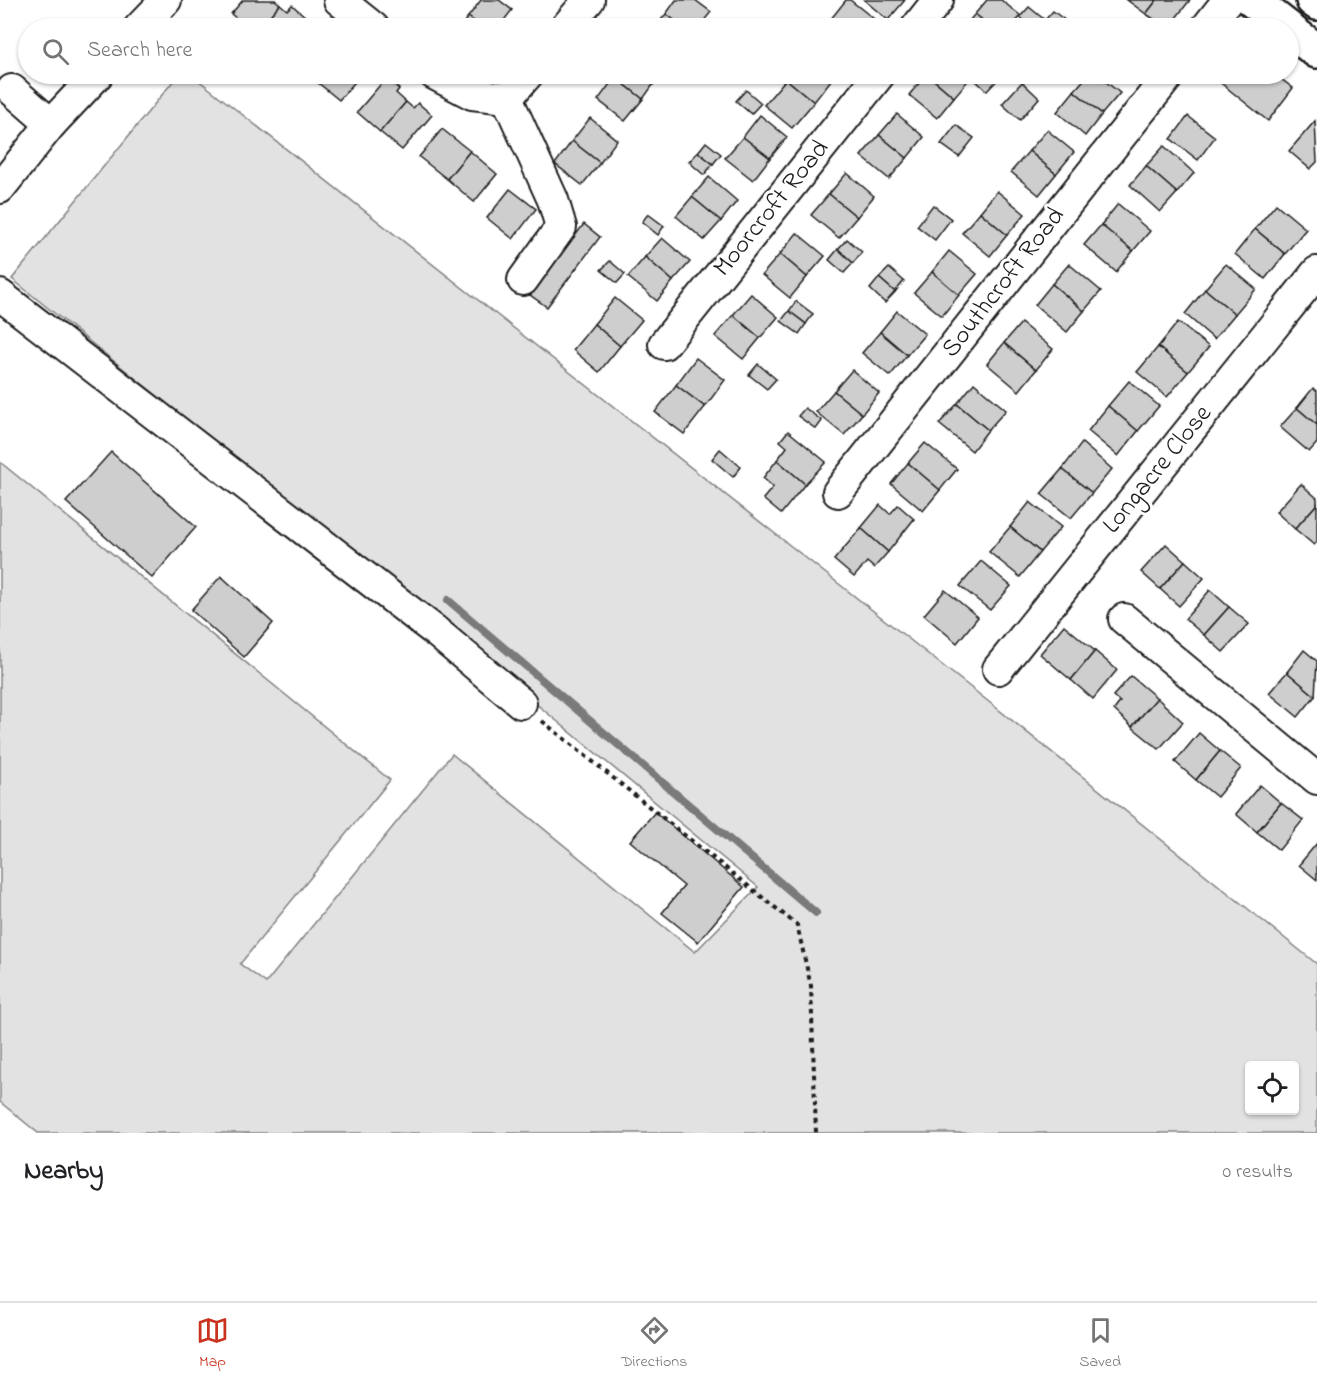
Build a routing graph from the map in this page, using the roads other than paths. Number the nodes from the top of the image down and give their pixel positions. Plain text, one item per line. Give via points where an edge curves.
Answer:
1 (166, 0) edge
2 (339, 0) edge
3 (589, 0) edge
4 (938, 0) edge
5 (1228, 0) edge
6 (1252, 0) edge
7 (1312, 0) edge
8 (1317, 3) edge
9 (149, 18) edge
10 (362, 18) edge
11 (574, 18) edge
12 (923, 18) edge
13 (1214, 18) edge
14 (1275, 18) edge
15 (1299, 37) edge
16 (1317, 51) edge
17 (89, 84) edge
18 (453, 84) edge
19 (519, 84) edge
20 (872, 84) edge
21 (1162, 84) edge
22 (12, 90) dead end
23 (507, 98) junction
24 (51, 124) junction
25 (0, 188) edge
26 (1317, 272) edge
27 (523, 280) dead end
28 (0, 294) edge
29 (664, 344) dead end
30 (838, 492) dead end
31 (1124, 618) dead end
32 (998, 669) dead end
33 (521, 703) road end
34 (1313, 768) edge

1 - 9 street
2 - 10 street
3 - 11 street
4 - 12 street
5 - 13 street
6 - 14 main road
7 - 8 main road
15 - 16 main road
17 - 24 street
18 - 23 street via 472,94
19 - 23 street
20 - 29 street, Moorcroft Road
21 - 30 street, Southcroft Road
22 - 24 street
23 - 27 street via 553,200 561,228
24 - 25 street
26 - 32 street, Longacre Close
28 - 33 street via 424,622
31 - 34 street

